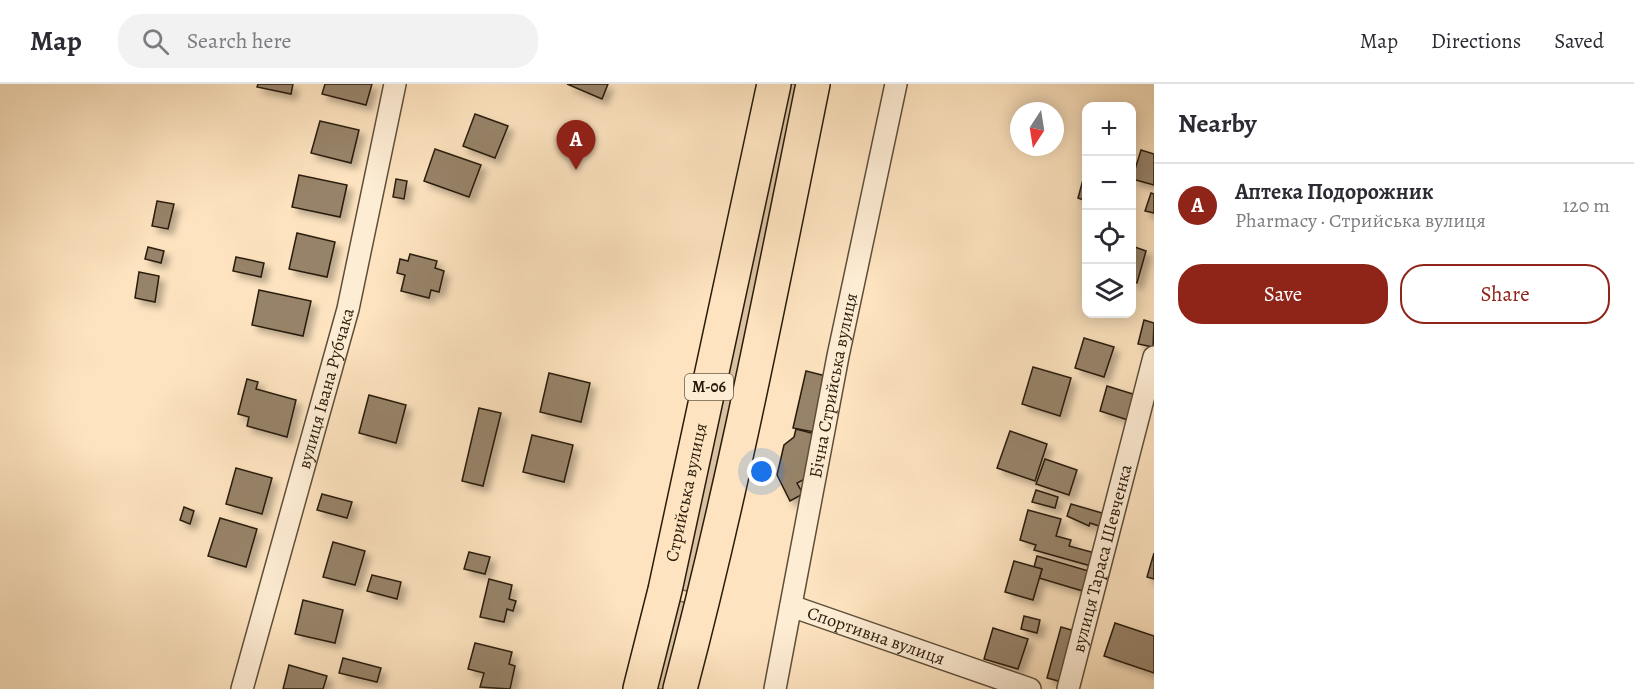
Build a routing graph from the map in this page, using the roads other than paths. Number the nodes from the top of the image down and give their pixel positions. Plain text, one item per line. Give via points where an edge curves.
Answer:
1 (395, 84) edge
2 (774, 84) edge
3 (813, 84) edge
4 (896, 84) edge
5 (1154, 357) edge
6 (791, 606) junction
7 (242, 689) edge
8 (640, 689) edge
9 (680, 689) edge
10 (775, 689) edge
11 (1030, 689) edge
12 (1068, 689) edge

1 - 7 street, вулиця Івана Рубчака via 348,309
2 - 8 highway, Стрийська вулиця / М-06 via 665,590
3 - 9 highway, М-06 via 748,407
4 - 6 street, Бічна Стрийська вулиця via 838,356
5 - 12 street, вулиця Тараса Шевченка
6 - 10 street, Бічна Стрийська вулиця
6 - 11 street, Спортивна вулиця

